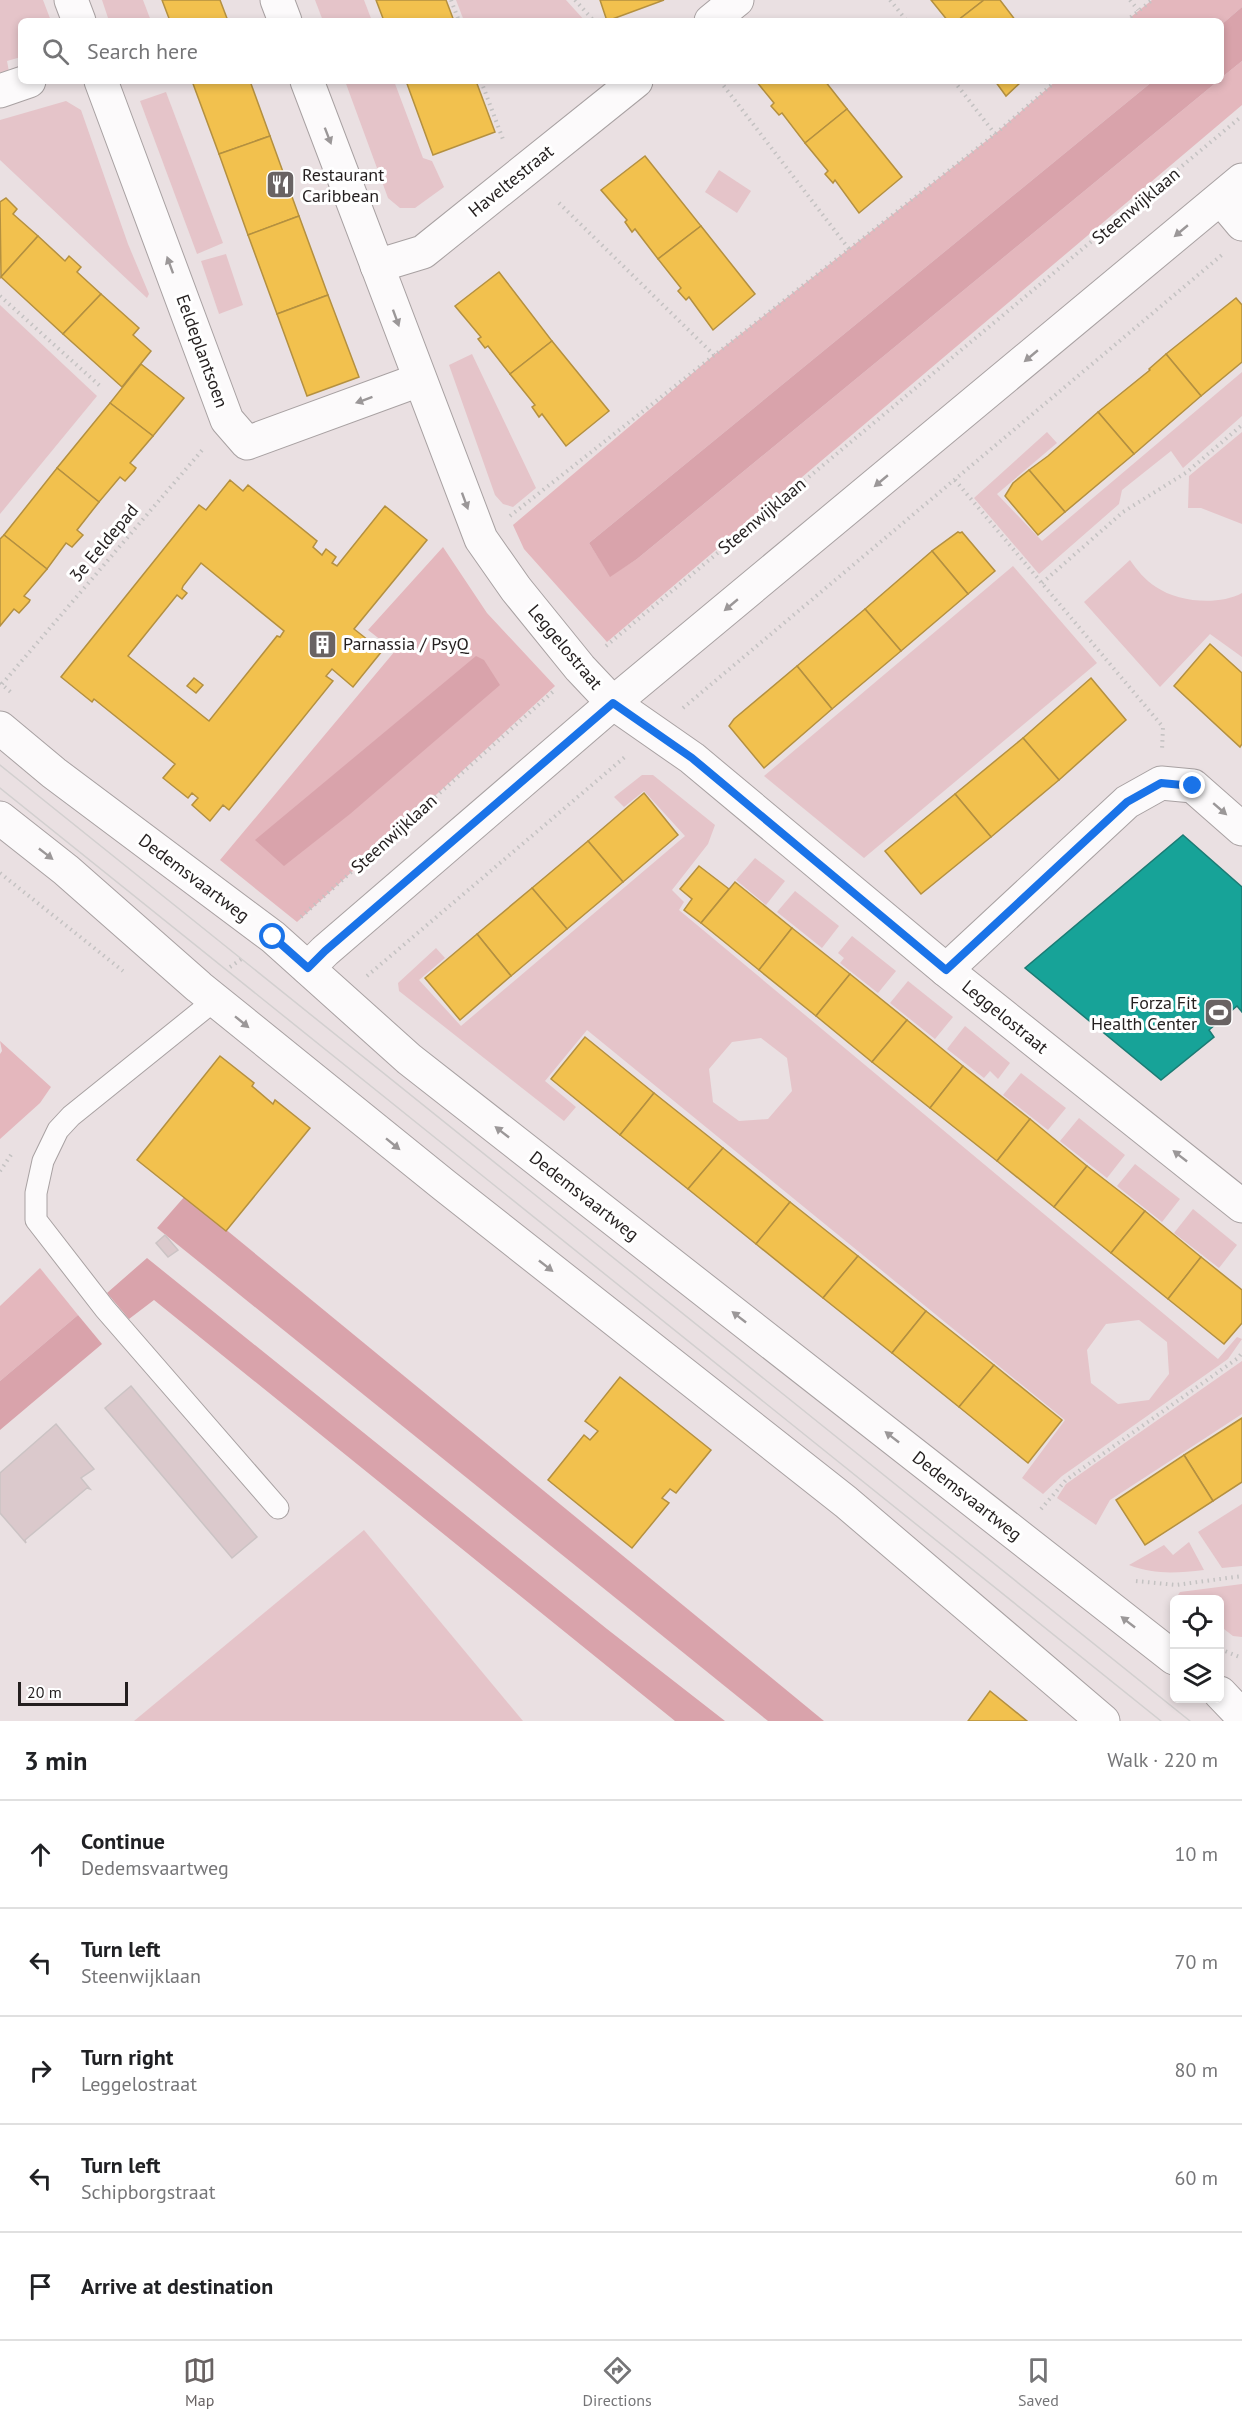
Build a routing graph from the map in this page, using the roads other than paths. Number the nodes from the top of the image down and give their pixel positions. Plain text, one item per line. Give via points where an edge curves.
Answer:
1 (71, 0) edge
2 (277, 0) edge
3 (737, 0) edge
4 (78, 18) edge
5 (284, 18) edge
6 (715, 18) edge
7 (20, 84) edge
8 (102, 84) edge
9 (309, 84) edge
10 (632, 84) edge
11 (0, 91) edge
12 (1231, 189) edge
13 (1242, 224) edge
14 (377, 266) junction
15 (419, 380) junction
16 (613, 703) junction
17 (0, 728) edge
18 (0, 818) edge
19 (1242, 829) edge
20 (308, 968) junction
21 (946, 970) junction
22 (215, 1000) junction
23 (1235, 1189) edge
24 (278, 1508) dead end
25 (1170, 1655) edge
26 (1224, 1697) edge
27 (1242, 1716) edge
28 (1103, 1721) edge

1 - 4 street
2 - 5 street
3 - 6 street
7 - 11 street
15 -> 8 street, Eeldeplantsoen via 247,443 227,420
9 -> 14 street, Leggelostraat
10 - 14 street, Haveltestraat via 423,252
12 - 13 street
12 -> 16 street
14 -> 15 street, Leggelostraat
15 -> 16 street, Leggelostraat via 481,539 516,589
16 - 20 street
16 - 21 street, Leggelostraat via 692,758
17 - 20 street, Dedemsvaartweg
18 -> 22 street
21 -> 19 street via 1127,802 1161,783 1193,786
25 -> 20 street, Dedemsvaartweg via 409,1059
23 -> 21 street, Leggelostraat
22 - 24 lane via 70,1116 58,1130 41,1172 36,1220 105,1309
22 -> 28 street via 846,1502
26 - 27 street

